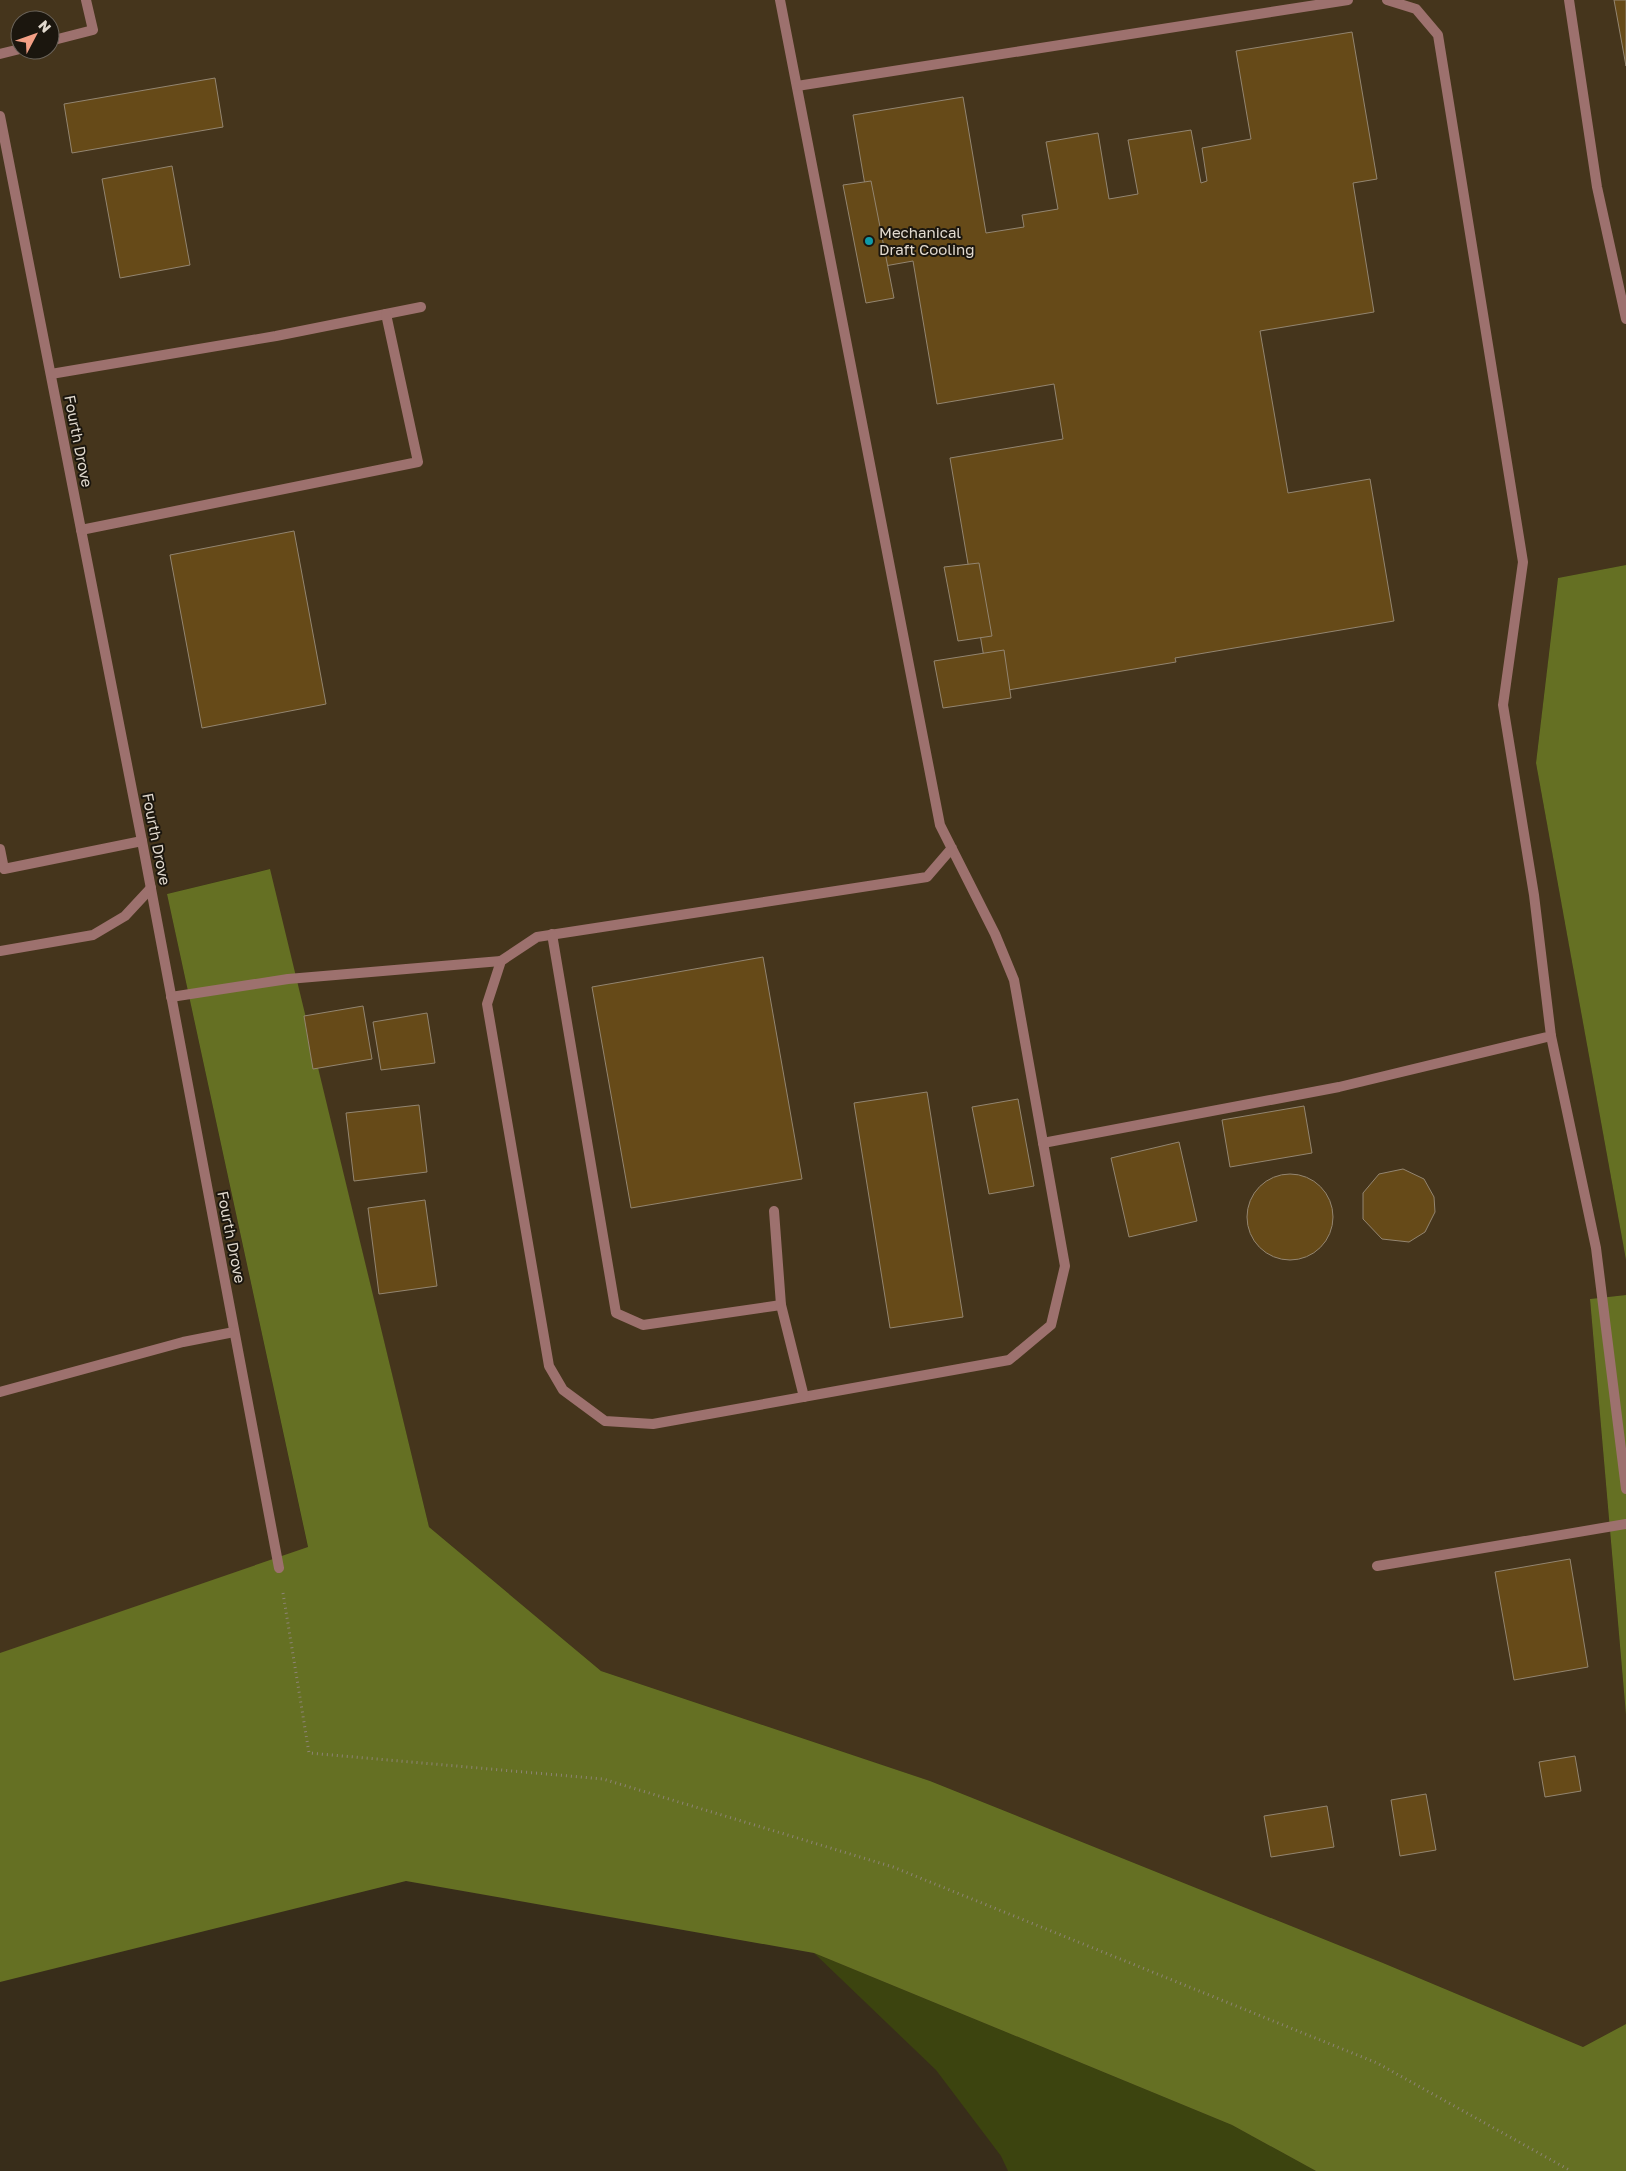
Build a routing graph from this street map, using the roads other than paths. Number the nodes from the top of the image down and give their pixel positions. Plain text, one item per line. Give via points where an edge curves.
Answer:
1 (86, 0) edge
2 (780, 0) edge
3 (1348, 0) edge
4 (1387, 0) edge
5 (1569, 0) edge
6 (60, 38) edge
7 (797, 86) junction
8 (0, 116) edge
9 (421, 307) dead end
10 (386, 314) junction
11 (1626, 319) edge
12 (51, 374) junction
13 (81, 530) junction
14 (142, 841) junction
15 (952, 848) junction
16 (0, 849) edge
17 (150, 888) junction
18 (552, 934) junction
19 (0, 951) edge
20 (500, 961) junction
21 (171, 997) junction
22 (1551, 1036) junction
23 (1043, 1143) junction
24 (774, 1211) dead end
25 (781, 1305) junction
26 (234, 1332) junction
27 (0, 1392) edge
28 (804, 1396) junction
29 (1626, 1488) edge
30 (1626, 1524) edge
31 (1377, 1566) dead end
32 (279, 1568) road end

1 - 6 lane via 93,30
2 - 7 lane
3 - 7 lane
4 - 22 lane via 1416,10 1438,34 1521,553 1503,705 1534,895
5 - 11 lane via 1597,187
7 - 15 lane via 940,825
8 - 12 lane, Fourth Drove
9 - 10 lane
10 - 12 lane
10 - 13 lane via 418,462
12 - 13 lane, Fourth Drove
13 - 14 lane, Fourth Drove
14 - 16 lane via 4,869
14 - 17 lane, Fourth Drove
15 - 18 lane via 927,877
15 - 23 lane via 1014,980
17 - 19 lane via 124,916 92,935
17 - 21 lane, Fourth Drove
18 - 20 lane via 537,937
18 - 25 lane via 616,1313 643,1325
20 - 21 lane via 288,979
20 - 28 lane via 487,1004 549,1366 563,1390 605,1421 653,1424
21 - 26 lane, Fourth Drove
22 - 23 lane via 1339,1087
22 - 29 lane via 1596,1248
23 - 28 lane via 1065,1266 1051,1326 1009,1360
24 - 25 lane
25 - 28 lane
26 - 27 lane via 183,1342
26 - 32 lane, Fourth Drove
30 - 31 lane

